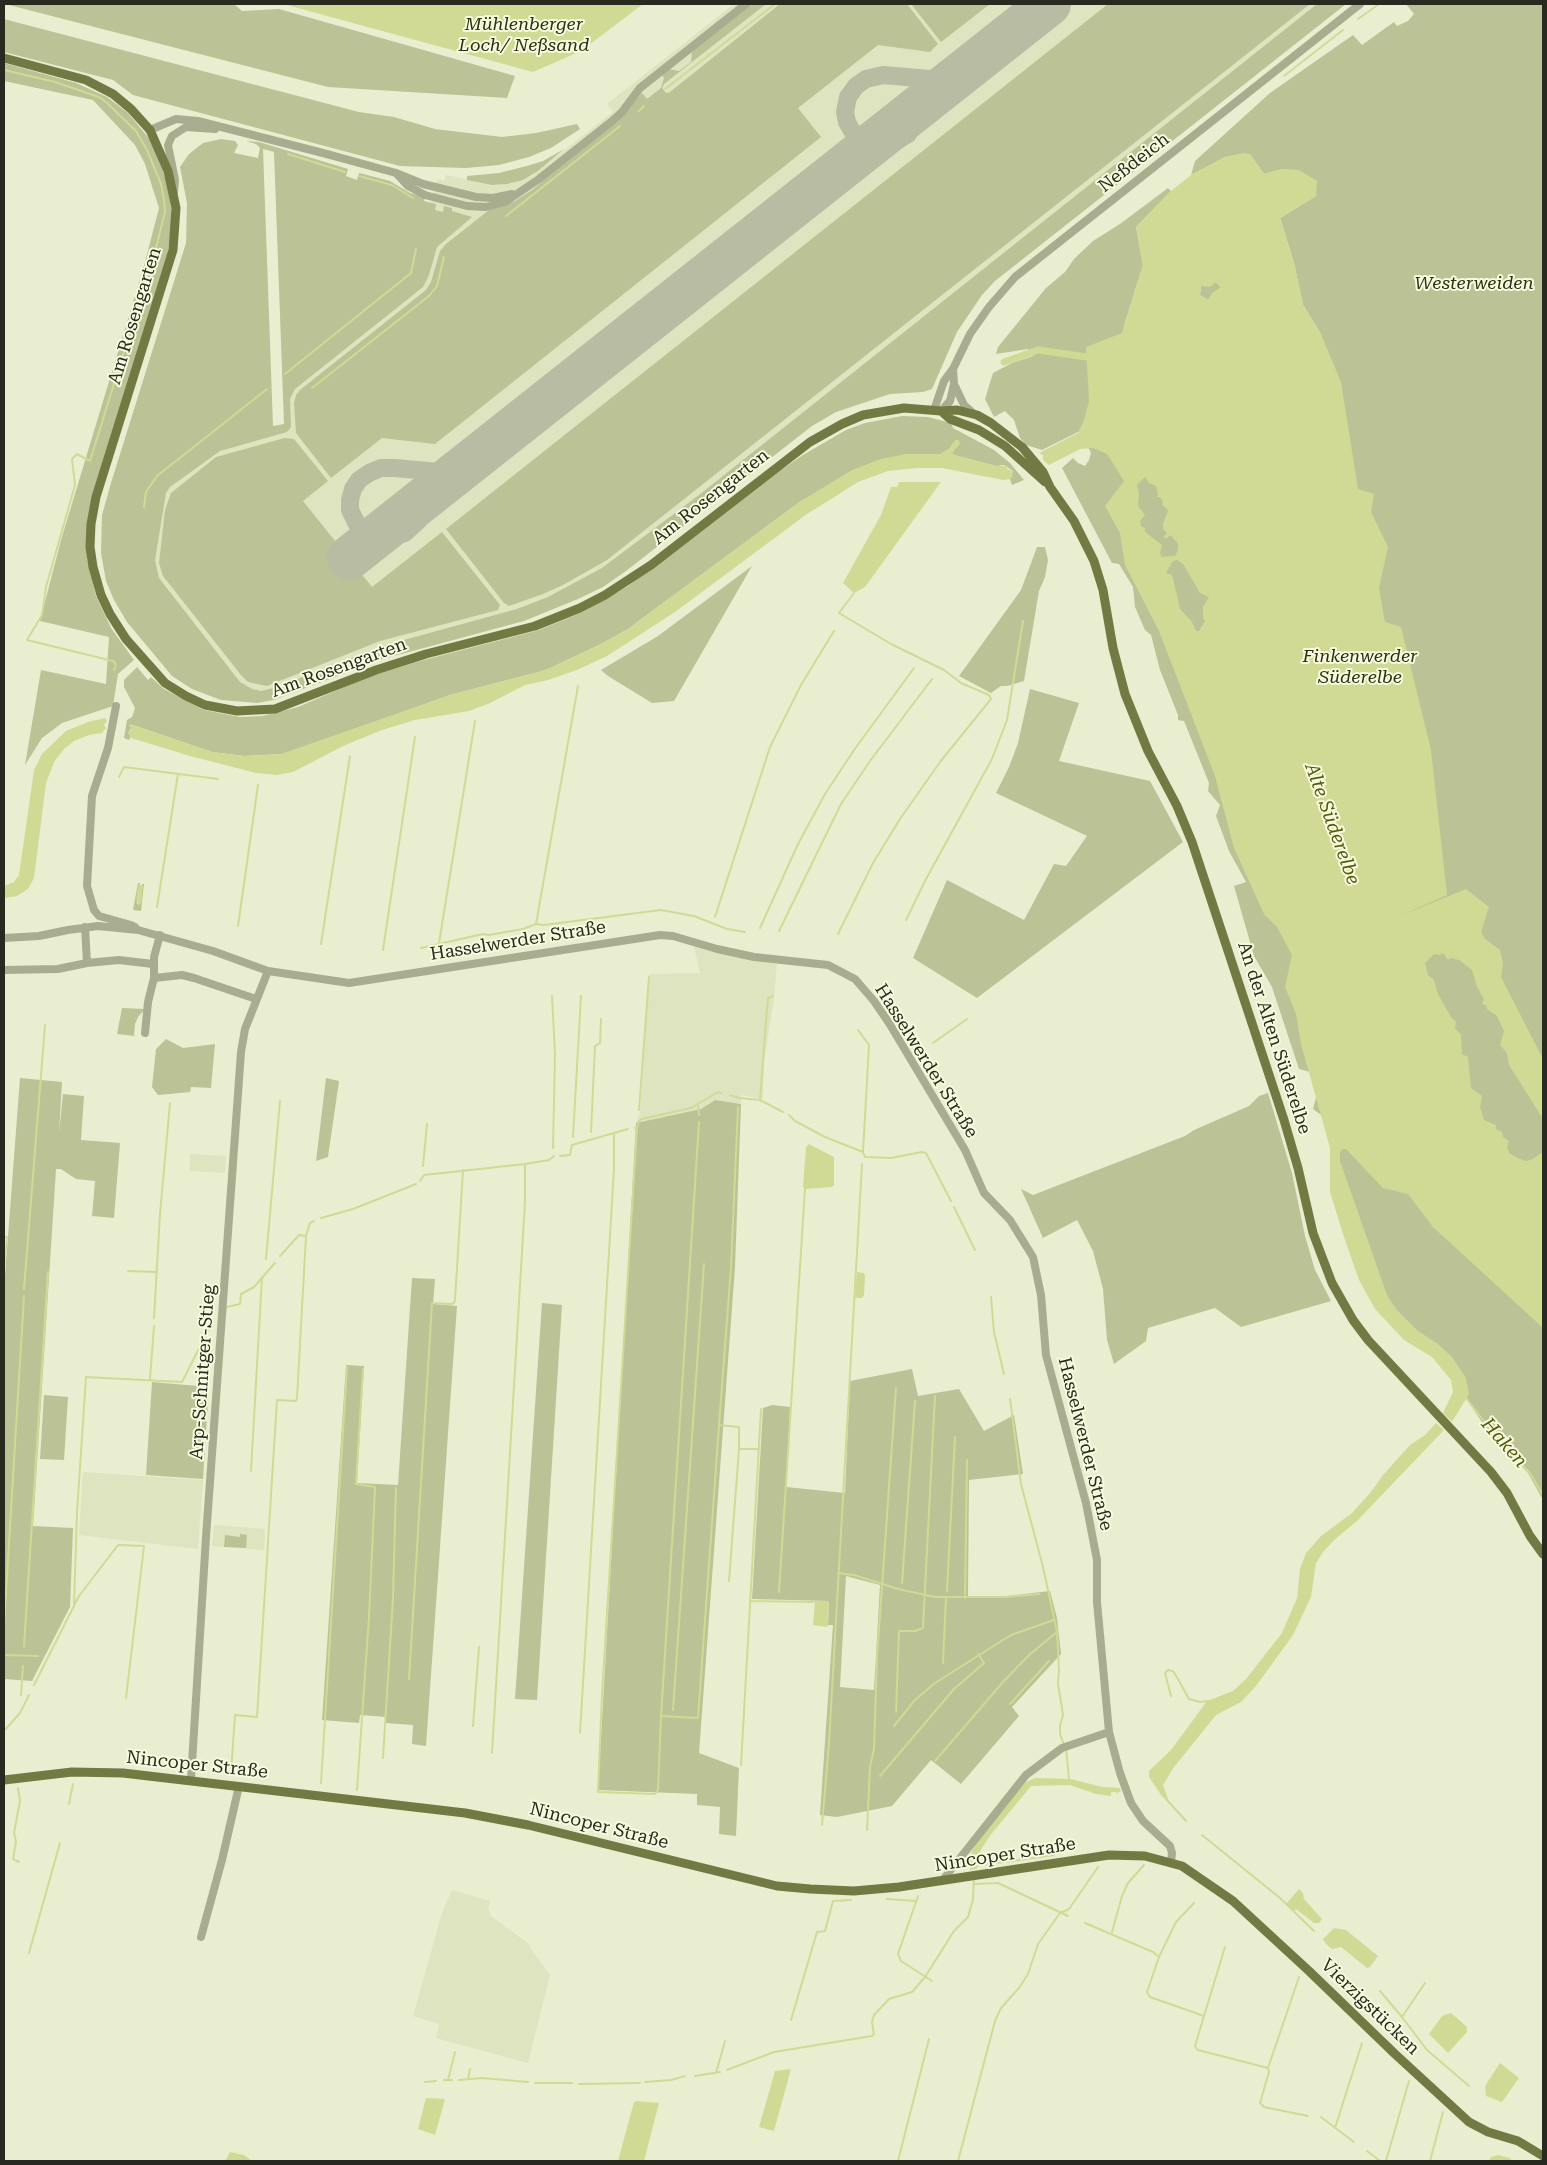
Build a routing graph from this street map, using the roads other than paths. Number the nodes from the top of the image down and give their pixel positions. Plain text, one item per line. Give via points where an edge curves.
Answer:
1 (746, 4) edge
2 (1360, 4) edge
3 (4, 58) edge
4 (150, 130) junction
5 (240, 132) junction
6 (396, 173) junction
7 (525, 188) junction
8 (174, 192) junction
9 (953, 369) junction
10 (954, 384) junction
11 (938, 410) junction
12 (977, 415) junction
13 (1050, 487) junction
14 (116, 706) dead end
15 (85, 927) junction
16 (138, 930) junction
17 (160, 935) junction
18 (4, 938) edge
19 (87, 963) junction
20 (153, 964) junction
21 (4, 970) edge
22 (268, 970) junction
23 (154, 978) junction
24 (256, 999) junction
25 (145, 1033) dead end
26 (1543, 1554) edge
27 (1110, 1732) junction
28 (4, 1780) edge
29 (191, 1780) junction
30 (240, 1786) junction
31 (1171, 1863) junction
32 (1182, 1866) joint
33 (942, 1881) junction
34 (200, 1937) dead end
35 (1543, 2156) edge

1 - 7 street via 640,88 611,122
2 - 9 street, Neßdeich via 1015,277 978,321
3 - 4 main road, Am Rosengarten via 94,84 113,94
4 - 5 street via 169,121 183,119
4 - 8 main road, Am Rosengarten via 165,160
5 - 6 street
5 - 8 street via 186,127 175,132 168,145 176,180
6 - 7 street via 480,193
6 - 7 street via 408,186 425,195 467,206 486,207 512,198
8 - 11 main road, Am Rosengarten via 176,224 173,250 96,498 90,524 91,558 104,604 141,657 177,691 216,708 237,712 275,709 398,662 552,620 629,580 810,442 832,429 863,415 885,410
9 - 10 street, Neßdeich
9 - 11 street, Neßdeich via 944,381
10 - 11 street, Neßdeich via 950,402
10 - 12 street via 964,405
11 - 12 main road, An der Alten Süderelbe
11 - 13 main road, An der Alten Süderelbe via 1005,446
12 - 13 main road, An der Alten Süderelbe via 1022,447
13 - 26 main road, An der Alten Süderelbe via 1080,531 1094,562 1125,694 1144,743 1177,806 1204,874 1284,1120 1313,1233 1332,1283 1362,1333 1498,1482
14 - 16 street via 108,748 92,796 87,886 99,916
15 - 16 street, Hasselwerder Straße
15 - 18 street, Hasselwerder Straße via 39,936
15 - 19 street
16 - 17 street, Hasselwerder Straße
17 - 20 street
17 - 22 street, Hasselwerder Straße
19 - 20 street via 119,960
19 - 21 street via 58,969
20 - 23 street
22 - 24 street, Arp-Schnitger-Stieg
22 - 27 street, Hasselwerder Straße via 349,983 660,935 754,957 828,965 855,980 889,1022 965,1150 984,1193 1010,1220 1033,1258 1042,1295 1046,1355 1086,1503 1097,1560 1097,1602
23 - 24 street via 194,978
23 - 25 street
24 - 29 street, Arp-Schnitger-Stieg via 241,1052
27 - 31 street, Hasselwerder Straße via 1131,1803 1143,1821 1170,1846
27 - 33 street via 1065,1746 1026,1775
28 - 29 main road, Nincoper Straße via 98,1772
29 - 30 main road, Nincoper Straße
30 - 33 main road, Nincoper Straße via 503,1819 776,1886 854,1891
30 - 34 street
31 - 32 main road, Nincoper Straße
31 - 33 main road, Nincoper Straße via 1146,1856 1109,1855
32 - 35 main road, Vierzigstücken via 1233,1901 1266,1929 1469,2122 1518,2141

